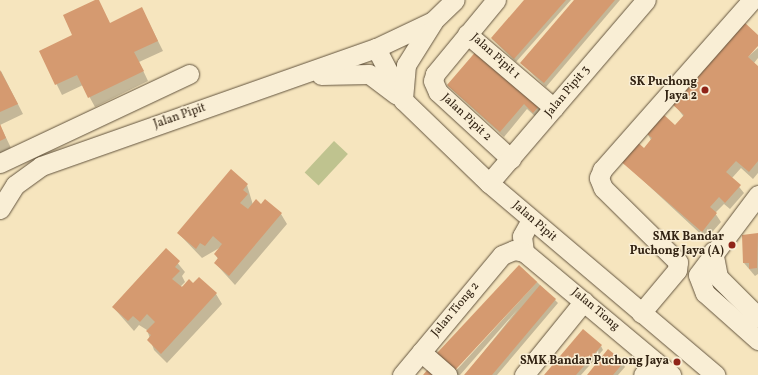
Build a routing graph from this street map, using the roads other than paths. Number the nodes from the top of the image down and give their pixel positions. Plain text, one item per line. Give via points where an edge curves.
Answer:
1 (455, 0) edge
2 (496, 0) edge
3 (640, 2) edge
4 (750, 2) dead end
5 (433, 21) junction
6 (467, 34) junction
7 (376, 48) junction
8 (189, 74) dead end
9 (296, 76) junction
10 (403, 100) junction
11 (554, 108) junction
12 (56, 137) junction
13 (65, 158) junction
14 (511, 159) junction
15 (0, 163) edge
16 (490, 184) junction
17 (758, 195) edge
18 (0, 209) edge
19 (531, 220) junction
20 (519, 251) junction
21 (713, 251) junction
22 (584, 301) junction
23 (641, 313) junction
24 (758, 317) edge
25 (758, 340) edge
26 (421, 352) junction
27 (649, 368) edge
28 (402, 375) edge
29 (447, 375) edge
30 (524, 375) edge
31 (672, 375) edge
32 (715, 375) edge

1 - 5 street, Jalan Pipit
2 - 6 street, Jalan Pipit 1
3 - 11 street, Jalan Pipit 3
4 - 23 street via 602,170 599,178 602,188 678,262 677,270
5 - 7 street, Jalan Pipit
5 - 10 street via 406,65
6 - 11 street, Jalan Pipit 1
6 - 14 street, Jalan Pipit 2 via 435,74 434,86
7 - 9 street, Jalan Pipit
7 - 10 street, Jalan Pipit
8 - 12 street
9 - 10 street via 369,74
9 - 13 street, Jalan Pipit
10 - 16 street, Jalan Pipit
11 - 14 street, Jalan Pipit 3
12 - 13 street
12 - 15 street
13 - 18 street, Jalan Pipit via 41,166 15,185
14 - 16 street, Jalan Pipit 3
16 - 19 street, Jalan Pipit
17 - 21 street
19 - 20 street via 522,236
19 - 23 street, Jalan Pipit
20 - 22 street, Jalan Tiong
20 - 26 street, Jalan Tiong 2 via 502,255
21 - 24 street via 718,277
21 - 25 street via 700,270 700,287
22 - 27 street, Jalan Tiong
22 - 30 street
23 - 32 street, Jalan Pipit
26 - 28 street, Jalan Tiong 2
26 - 29 street
27 - 31 street, Jalan Tiong

